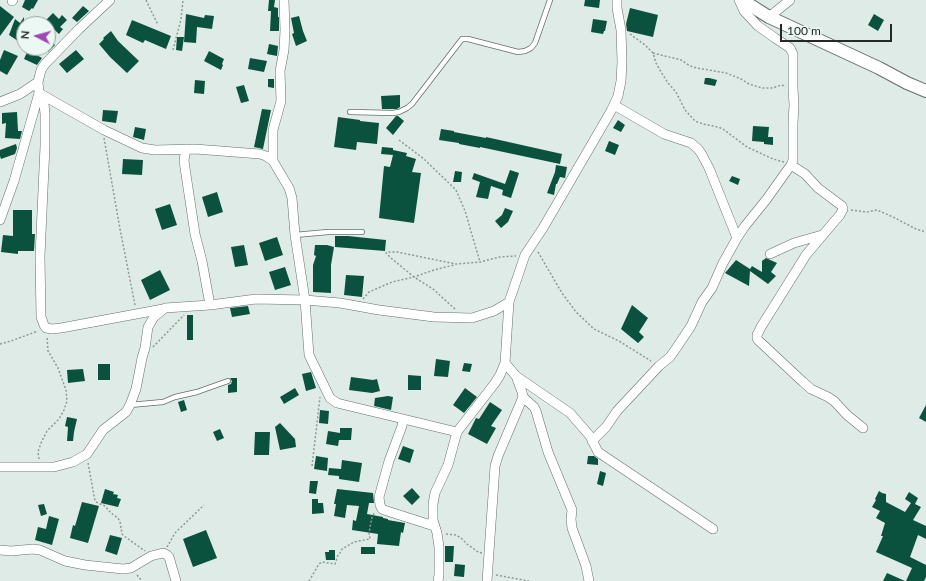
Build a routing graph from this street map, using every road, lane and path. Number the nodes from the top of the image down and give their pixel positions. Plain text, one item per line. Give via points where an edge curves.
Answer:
1 (110, 0) edge
2 (146, 0) edge
3 (183, 0) edge
4 (284, 0) edge
5 (550, 0) edge
6 (617, 0) edge
7 (739, 0) edge
8 (742, 0) edge
9 (790, 0) edge
10 (769, 16) junction
11 (158, 25) dead end
12 (621, 30) junction
13 (173, 50) dead end
14 (653, 53) junction
15 (38, 82) junction
16 (793, 88) junction
17 (926, 91) edge
18 (39, 93) junction
19 (0, 102) edge
20 (614, 105) junction
21 (350, 112) dead end
22 (104, 130) junction
23 (399, 140) dead end
24 (186, 150) junction
25 (273, 161) junction
26 (791, 165) junction
27 (843, 209) junction
28 (0, 220) edge
29 (362, 232) dead end
30 (926, 232) edge
31 (295, 235) junction
32 (822, 235) junction
33 (737, 238) junction
34 (533, 243) junction
35 (770, 254) dead end
36 (525, 255) junction
37 (480, 262) junction
38 (456, 264) junction
39 (414, 277) junction
40 (359, 298) dead end
41 (305, 300) junction
42 (509, 302) junction
43 (210, 305) junction
44 (191, 307) junction
45 (165, 308) junction
46 (136, 313) junction
47 (466, 318) junction
48 (148, 327) junction
49 (46, 328) junction
50 (0, 344) edge
51 (142, 358) junction
52 (505, 363) junction
53 (659, 366) junction
54 (516, 376) junction
55 (228, 381) dead end
56 (321, 382) junction
57 (523, 397) junction
58 (130, 405) junction
59 (403, 419) junction
60 (863, 428) dead end
61 (457, 432) junction
62 (592, 441) junction
63 (86, 454) junction
64 (312, 466) dead end
65 (0, 467) edge
66 (40, 467) junction
67 (204, 505) dead end
68 (380, 505) junction
69 (436, 529) junction
70 (714, 529) dead end
71 (0, 550) edge
72 (163, 553) junction
73 (489, 555) junction
74 (151, 556) junction
75 (488, 578) edge
76 (176, 581) edge
77 (309, 581) edge
78 (438, 581) edge
79 (529, 581) edge
80 (590, 581) edge

1 - 15 street via 45,64
2 - 11 path
3 - 13 path
4 - 25 street via 281,101 273,130
5 - 21 lane via 536,43 531,48 518,52 462,39 407,108 393,113
6 - 12 street
7 - 16 street via 744,11 758,26 792,51
8 - 10 main road
9 - 10 street
10 - 17 main road
12 - 14 path via 634,36
12 - 20 street via 621,81
14 - 16 path via 681,60 697,68 726,73 762,88
14 - 26 path via 661,72 695,121 723,129 747,147
15 - 18 street
15 - 19 street via 20,94
16 - 26 street
18 - 22 street
18 - 28 street
18 - 49 street via 45,114 40,256 41,317
20 - 33 street via 664,134 691,143 698,149 709,168
20 - 34 street
22 - 24 street via 142,148
22 - 46 path
23 - 37 path via 424,159 456,190
24 - 25 street via 260,154
24 - 43 street via 185,168
25 - 31 street via 289,188
26 - 27 street via 805,174
26 - 33 street
27 - 30 path via 861,212 877,210
27 - 32 street
29 - 31 lane
31 - 41 street
32 - 35 street via 794,243
32 - 60 street via 806,255 757,338 811,389 834,401
33 - 53 street via 690,326 670,357
34 - 36 street
34 - 53 path via 576,312 594,329
36 - 37 path via 500,256
36 - 42 street
37 - 38 path
38 - 39 path
38 - 39 path via 386,252
39 - 40 path via 392,282 369,292 364,299
39 - 47 path via 433,289
41 - 43 street via 256,299
41 - 47 street via 434,317
41 - 56 street via 309,354
42 - 47 street via 494,311
42 - 52 street
43 - 44 street
44 - 45 street
44 - 51 path
45 - 46 street
45 - 48 street via 154,317
46 - 48 street
46 - 49 street via 80,325
48 - 51 street
49 - 50 path
49 - 66 path via 48,351 58,368 67,401 59,419 47,430 41,443 38,452
51 - 58 street
52 - 54 street
52 - 61 street via 495,383
53 - 62 street
54 - 57 street
54 - 62 street via 570,413
55 - 58 lane via 163,402
56 - 59 street via 330,398 337,403
56 - 64 path
57 - 73 street via 495,466
57 - 80 street via 536,411 548,452 572,510 572,528
58 - 63 street via 126,412 103,430
59 - 61 street
59 - 68 street via 379,497
61 - 69 street via 448,465 435,493 433,520
62 - 70 street via 598,452
63 - 66 street via 73,462 54,467
63 - 74 path via 96,501 118,518 122,534
65 - 66 street
67 - 72 path via 175,533
68 - 69 street via 384,510
68 - 77 path via 372,517 370,538 342,548 335,564 319,564
69 - 73 path via 456,535 478,552
69 - 78 street via 439,554
71 - 74 street via 40,550 65,561 123,569 131,568
72 - 74 street
72 - 76 street via 169,557
73 - 75 street
75 - 79 path via 495,574

